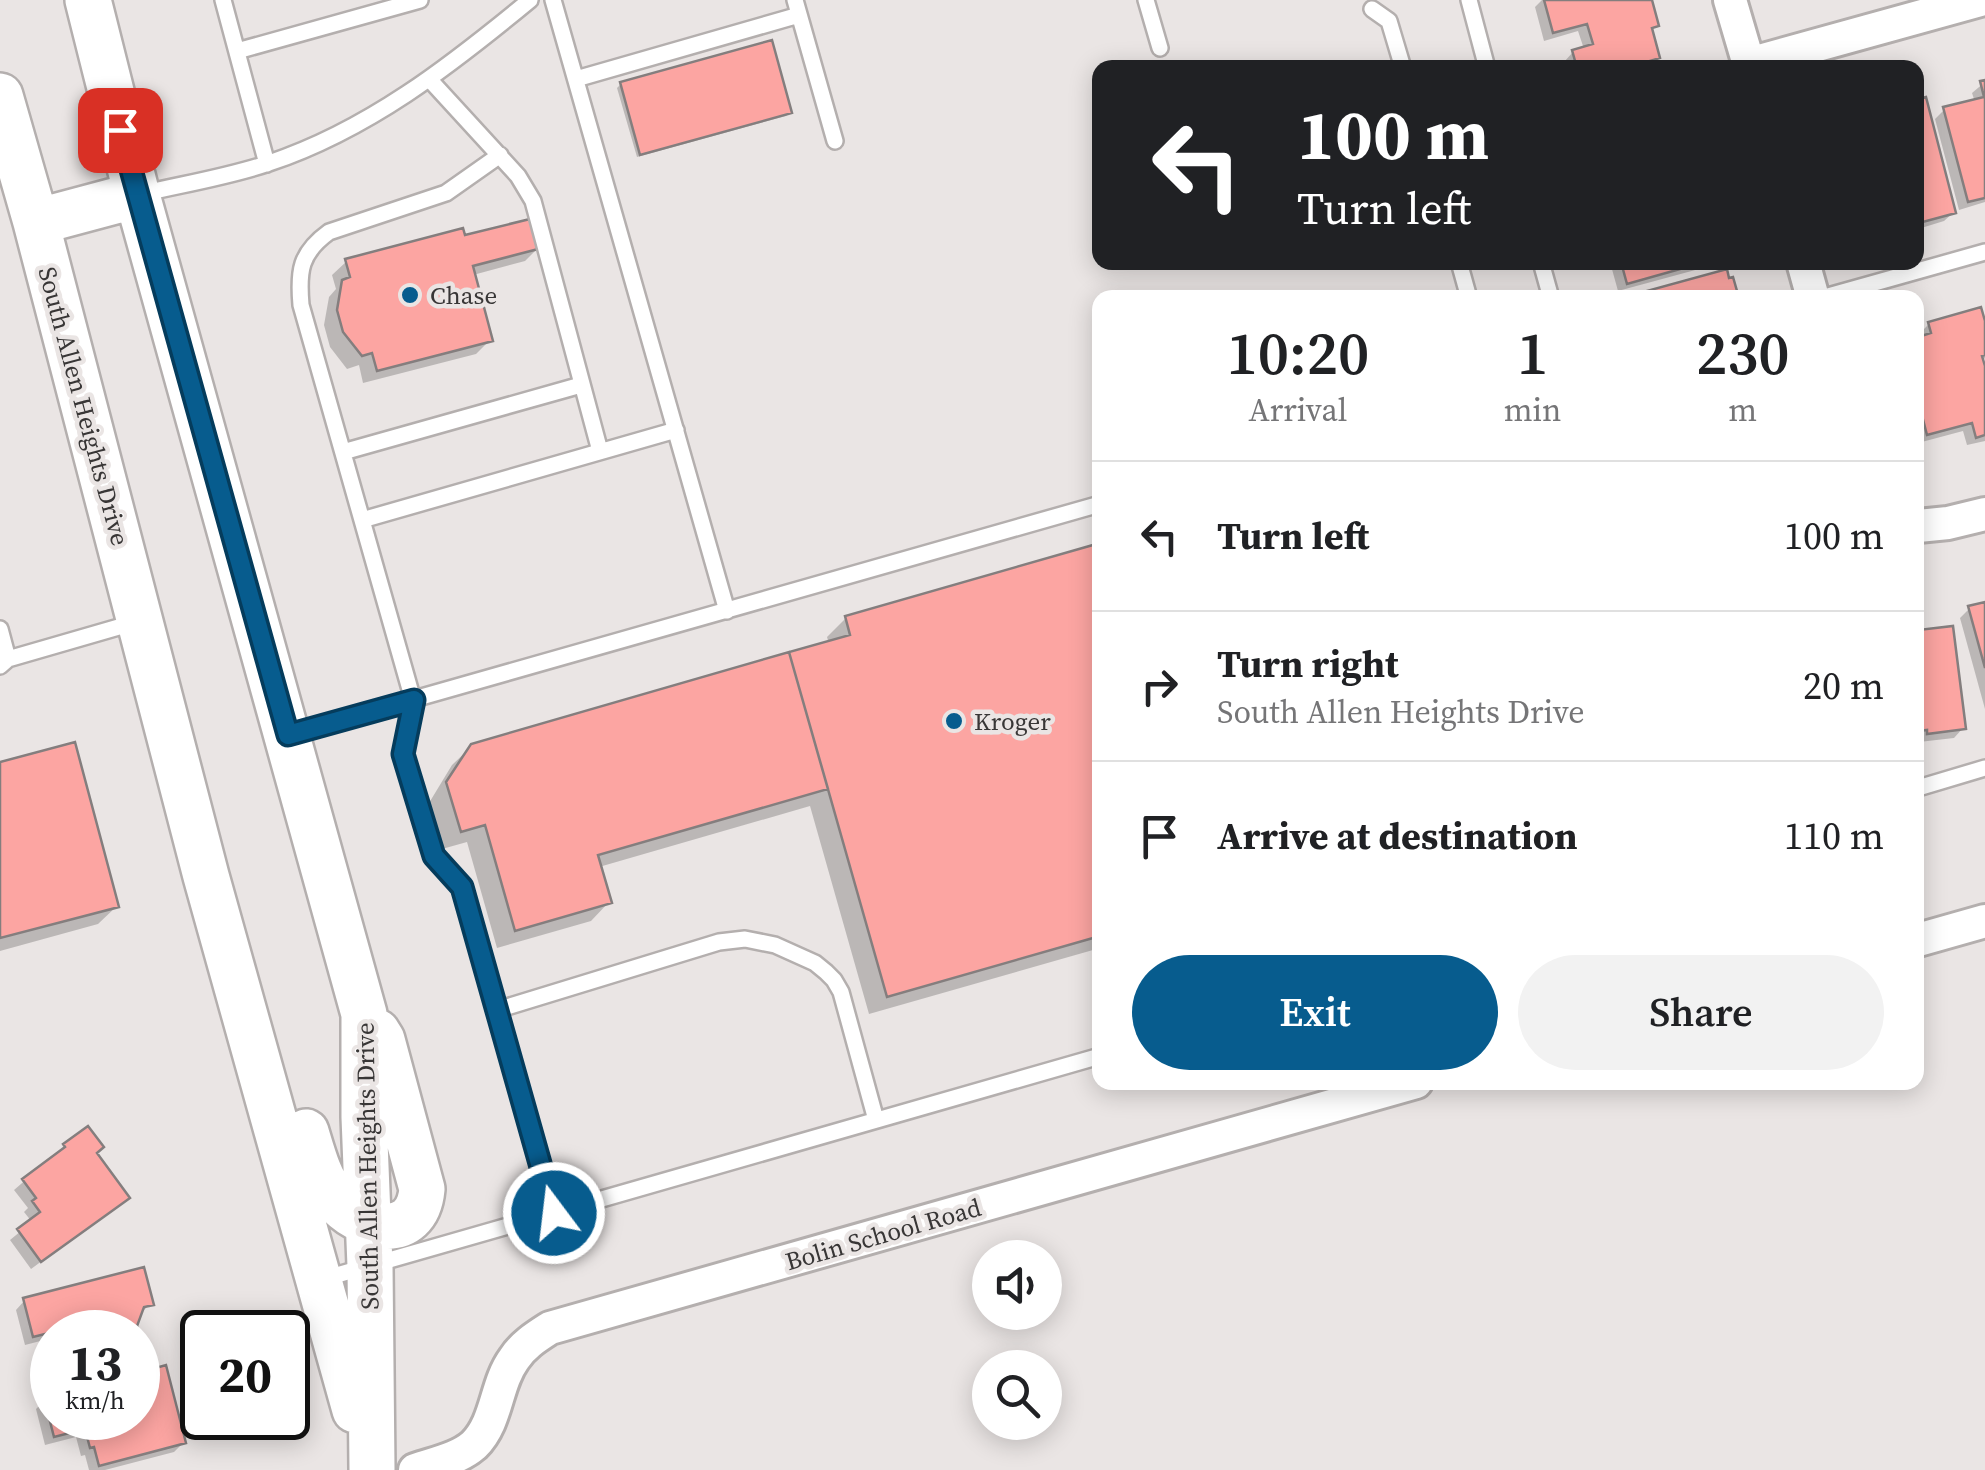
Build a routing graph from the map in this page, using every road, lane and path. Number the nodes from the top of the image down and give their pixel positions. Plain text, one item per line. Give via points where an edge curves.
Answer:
1 (88, 0) edge
2 (223, 0) edge
3 (420, 0) edge
4 (530, 0) edge
5 (553, 0) edge
6 (1146, 0) edge
7 (1469, 0) edge
8 (1730, 0) edge
9 (1980, 0) edge
10 (797, 8) edge
11 (1372, 9) dead end
12 (1160, 48) dead end
13 (237, 51) junction
14 (1400, 60) edge
15 (1486, 60) edge
16 (1747, 60) edge
17 (1770, 60) edge
18 (576, 78) junction
19 (430, 80) junction
20 (0, 96) edge
21 (835, 141) dead end
22 (500, 155) junction
23 (268, 164) junction
24 (137, 194) junction
25 (36, 222) junction
26 (1985, 252) edge
27 (1924, 269) edge
28 (1921, 270) edge
29 (1850, 290) edge
30 (581, 385) junction
31 (676, 430) junction
32 (600, 451) junction
33 (343, 452) junction
34 (1092, 506) edge
35 (1985, 514) edge
36 (362, 520) junction
37 (1924, 525) edge
38 (727, 610) junction
39 (140, 620) junction
40 (0, 628) edge
41 (4, 662) edge
42 (414, 700) junction
43 (288, 735) junction
44 (1985, 768) edge
45 (1924, 786) edge
46 (218, 920) junction
47 (1985, 921) edge
48 (1924, 938) edge
49 (497, 1010) junction
50 (1092, 1058) edge
51 (1388, 1090) edge
52 (876, 1120) junction
53 (554, 1213) junction
54 (381, 1224) junction
55 (438, 1246) junction
56 (370, 1266) junction
57 (319, 1280) junction
58 (386, 1470) edge

1 - 24 main road, South Allen Heights Drive
2 - 13 lane
3 - 13 lane
4 - 19 lane
5 - 18 lane
6 - 12 lane
7 - 15 lane
8 - 16 street
9 - 17 street
10 - 18 lane
10 - 21 lane
11 - 14 lane via 1390,21
13 - 23 lane
18 - 31 lane
19 - 22 lane
19 - 23 lane via 325,141
20 - 25 main road, South Allen Heights Drive
22 - 30 lane via 533,202
22 - 33 lane via 446,193 329,232 305,256 301,305
23 - 24 lane
24 - 25 main road
24 - 43 main road, South Allen Heights Drive
25 - 39 main road, South Allen Heights Drive
26 - 27 lane
28 - 29 lane
30 - 32 lane
30 - 33 lane
31 - 32 lane
31 - 38 lane
32 - 36 lane
33 - 36 lane
34 - 38 lane
35 - 37 street
36 - 42 lane
38 - 42 lane
39 - 41 lane
39 - 46 main road, South Allen Heights Drive
40 - 41 lane
42 - 43 lane
42 - 49 lane via 403,754 434,856 462,887
43 - 54 main road, South Allen Heights Drive via 364,1014 364,1117
44 - 45 lane
46 - 54 main road via 258,984 323,1183 357,1217
46 - 57 main road, South Allen Heights Drive
47 - 48 street
49 - 52 lane via 719,942 760,940 814,963 834,980
49 - 53 lane
50 - 52 lane
51 - 58 street, Bolin School Road via 550,1328 512,1361 490,1423 475,1444 461,1454
52 - 53 lane
53 - 55 lane
54 - 55 lane
54 - 56 main road, South Allen Heights Drive
55 - 56 lane
56 - 57 lane
56 - 58 main road, South Allen Heights Drive
57 - 58 main road, South Allen Heights Drive

